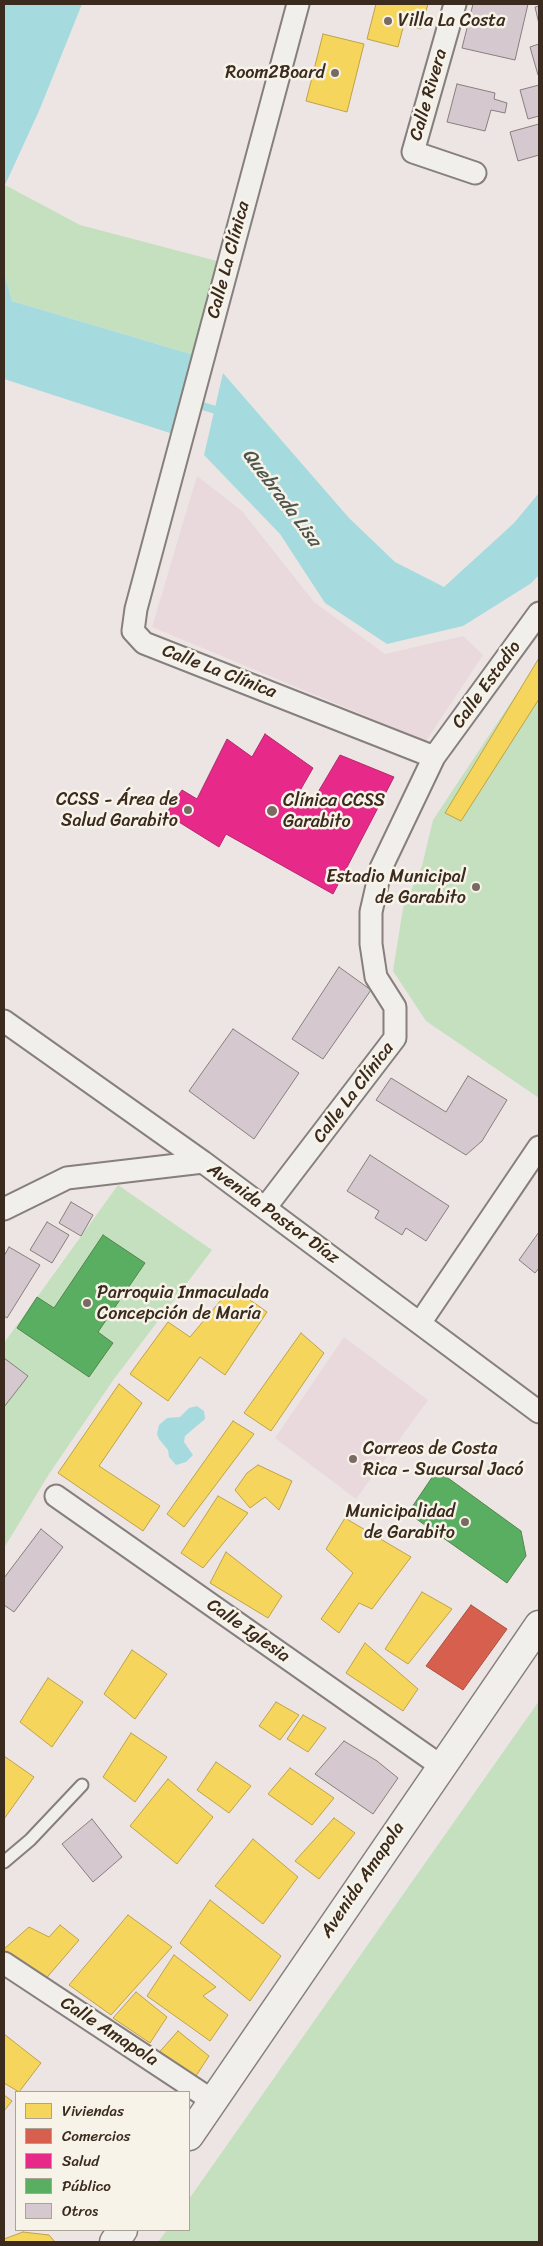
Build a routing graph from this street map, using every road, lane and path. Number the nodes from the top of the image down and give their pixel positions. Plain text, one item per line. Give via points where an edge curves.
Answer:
1 (298, 4) edge
2 (455, 4) edge
3 (475, 173) dead end
4 (539, 613) edge
5 (434, 757) junction
6 (4, 1021) edge
7 (539, 1147) edge
8 (203, 1162) junction
9 (265, 1208) junction
10 (4, 1209) edge
11 (420, 1323) junction
12 (539, 1412) edge
13 (56, 1496) dead end
14 (539, 1625) edge
15 (441, 1766) junction
16 (82, 1785) dead end
17 (4, 1862) edge
18 (4, 1963) edge
19 (213, 2101) junction
20 (190, 2135) edge
21 (122, 2231) edge
22 (114, 2242) edge

1 - 5 street, Calle La Clínica via 133,620 133,631 144,643
2 - 3 street, Calle Rivera via 413,152
4 - 5 street, Calle Estadio
5 - 9 street, Calle La Clínica via 381,868 371,912 376,977 395,1007 395,1038
6 - 8 street, Avenida Pastor Díaz
7 - 11 street
8 - 9 street, Avenida Pastor Díaz
8 - 10 street via 67,1178
9 - 11 street, Avenida Pastor Díaz
11 - 12 street, Avenida Pastor Díaz
13 - 15 street, Calle Iglesia
14 - 15 street, Avenida Amapola
15 - 19 street, Avenida Amapola
16 - 17 lane via 30,1840
18 - 19 street, Calle Amapola
19 - 20 street, Avenida Amapola
21 - 22 street

